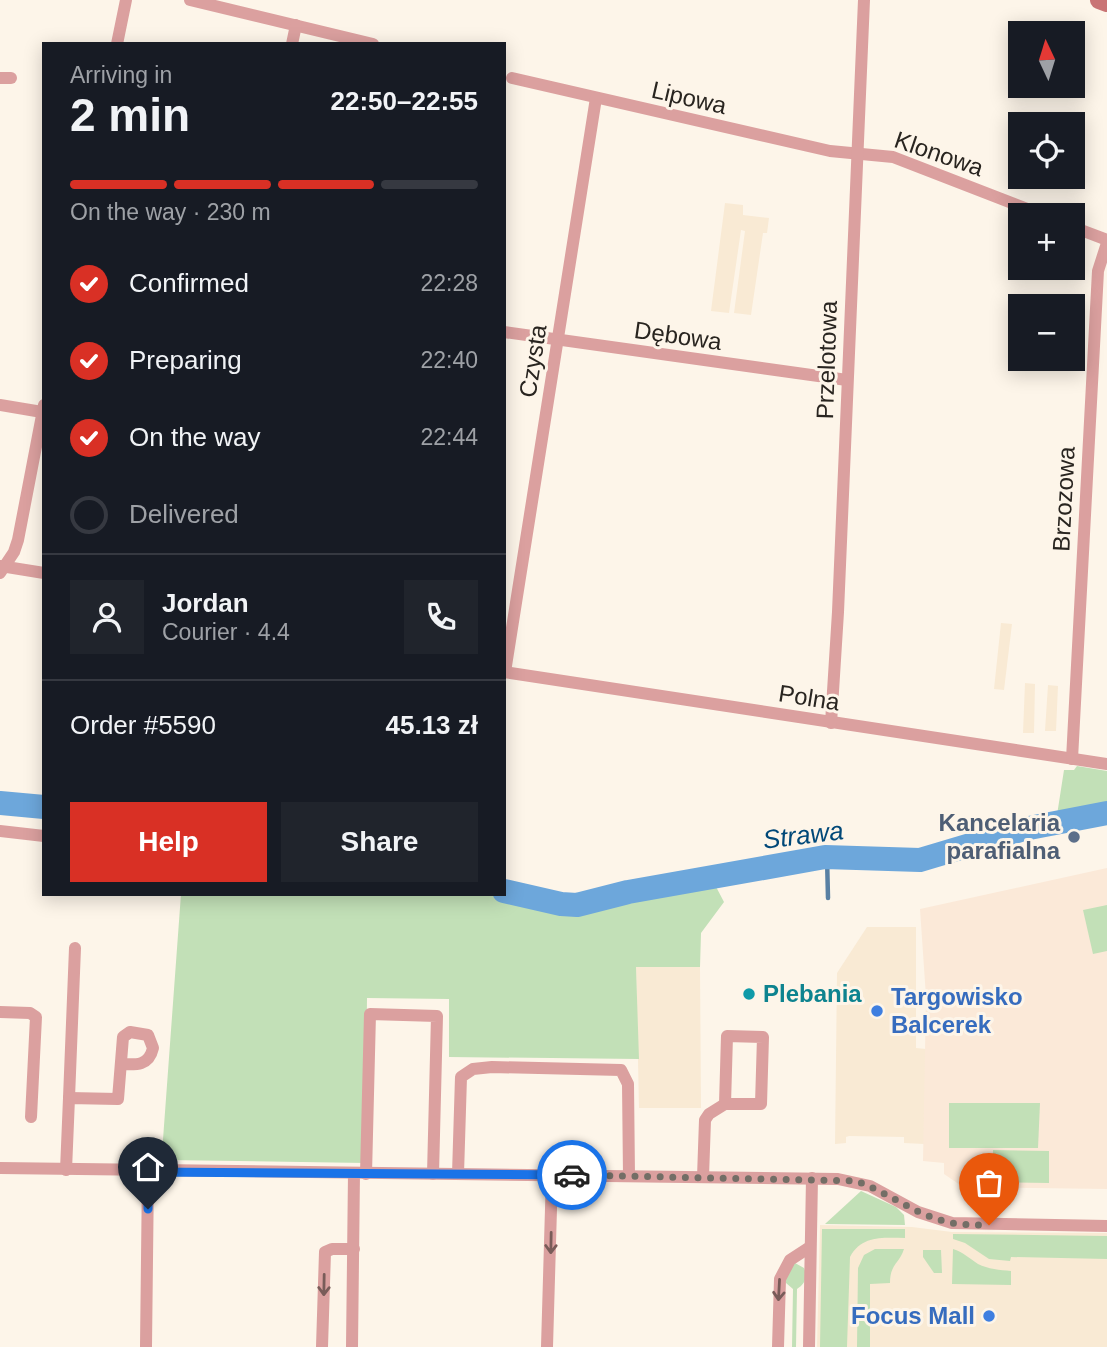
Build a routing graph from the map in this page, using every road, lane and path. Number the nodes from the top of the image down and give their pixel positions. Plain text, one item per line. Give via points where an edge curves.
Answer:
1 (126, 0) edge
2 (190, 0) edge
3 (864, 0) edge
4 (1099, 0) edge
5 (1107, 3) edge
6 (296, 25) junction
7 (117, 42) edge
8 (292, 42) edge
9 (365, 42) edge
10 (512, 78) dead end
11 (596, 98) junction
12 (858, 154) junction
13 (1013, 203) edge
14 (1085, 232) edge
15 (1107, 242) edge
16 (506, 332) edge
17 (557, 340) junction
18 (847, 380) junction
19 (0, 405) edge
20 (42, 408) edge
21 (42, 413) edge
22 (1, 569) edge
23 (42, 573) edge
24 (506, 666) edge
25 (506, 672) edge
26 (831, 723) junction
27 (1072, 759) junction
28 (1107, 764) edge
29 (0, 831) edge
30 (42, 836) edge
31 (75, 948) dead end
32 (0, 1012) edge
33 (121, 1064) dead end
34 (69, 1098) junction
35 (725, 1104) junction
36 (31, 1117) dead end
37 (0, 1168) edge
38 (66, 1170) junction
39 (148, 1172) junction
40 (360, 1173) junction
41 (433, 1174) junction
42 (458, 1174) junction
43 (552, 1174) junction
44 (629, 1175) junction
45 (703, 1177) junction
46 (812, 1178) junction
47 (1107, 1226) edge
48 (810, 1247) junction
49 (354, 1249) junction
50 (146, 1347) edge
51 (322, 1347) edge
52 (352, 1347) edge
53 (547, 1347) edge
54 (778, 1347) edge
55 (809, 1347) edge

1 - 7 street
2 - 6 street
3 - 12 street, Przelotowa
4 - 5 main road
6 - 8 street
6 - 9 street
10 - 11 street, Lipowa
11 - 12 street, Lipowa
11 - 17 street, Czysta
12 - 13 street, Klonowa via 903,160
12 - 18 street, Przelotowa
14 - 15 street
15 - 27 street, Brzozowa via 1098,271
16 - 17 street, Dębowa
17 - 18 street, Dębowa
17 - 24 street, Czysta
18 - 26 street, Przelotowa
19 - 20 street
21 - 22 street via 18,540
22 - 23 street
25 - 26 street, Polna
26 - 27 street, Polna
27 - 28 street, Polna
29 - 30 street
31 - 34 street
32 - 36 street via 36,1017
33 - 34 street via 118,1099
34 - 38 street
35 - 35 street via 727,1036 763,1037 761,1104
35 - 45 street via 705,1120
37 - 38 street
38 - 39 street
39 - 40 street
39 - 50 street
40 - 41 street
40 - 41 street via 370,1014 437,1016
40 - 49 street
41 - 42 street
42 - 43 street
42 - 44 street via 461,1077 473,1069 492,1067 621,1070 628,1084
43 - 44 street
43 -> 53 street
44 - 45 street
45 - 46 street
46 - 47 street via 856,1181 918,1212 952,1223
46 - 48 street
48 -> 54 street via 787,1264 780,1279
48 - 55 street
49 -> 51 street via 326,1252
49 - 52 street

